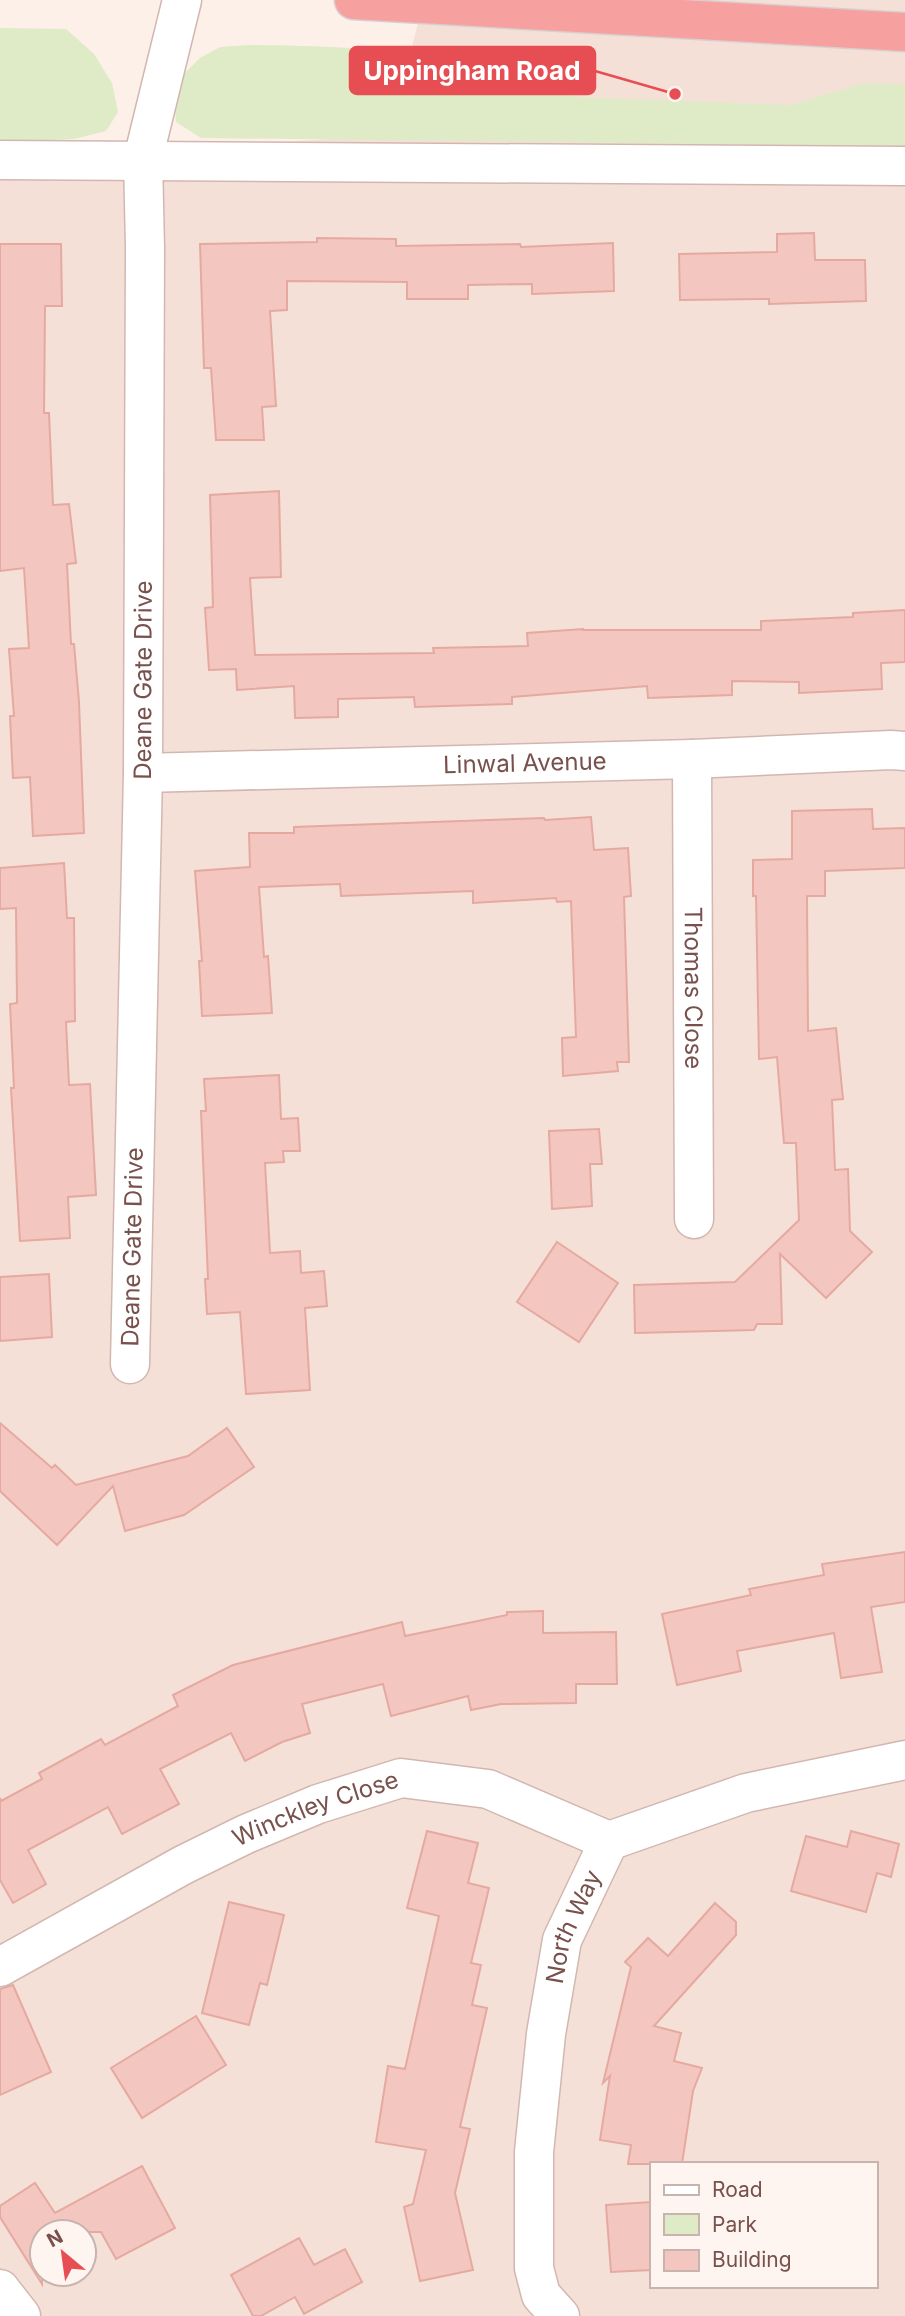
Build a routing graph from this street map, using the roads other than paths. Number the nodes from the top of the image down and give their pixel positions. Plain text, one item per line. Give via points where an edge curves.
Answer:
1 (182, 0) edge
2 (355, 0) edge
3 (669, 10) edge
4 (905, 32) edge
5 (143, 159) junction
6 (0, 160) edge
7 (905, 166) edge
8 (905, 751) edge
9 (692, 759) junction
10 (143, 773) junction
11 (694, 1219) dead end
12 (130, 1364) dead end
13 (905, 1760) edge
14 (609, 1841) junction
15 (0, 1967) edge
16 (0, 2289) edge
17 (21, 2316) edge
18 (560, 2316) edge

1 - 5 street, Deane Gate Drive
2 - 3 highway
3 - 4 highway
5 - 6 street
5 - 7 street
5 - 10 street, Deane Gate Drive
8 - 9 street, Linwal Avenue
9 - 10 street, Linwal Avenue
9 - 11 street, Thomas Close
10 - 12 street, Deane Gate Drive
13 - 14 street, North Way via 746,1793
14 - 15 street, Winckley Close via 488,1789 401,1778 318,1804 246,1834
14 - 18 street, North Way via 562,1940 540,2087 534,2152 534,2268 541,2295
16 - 17 street

